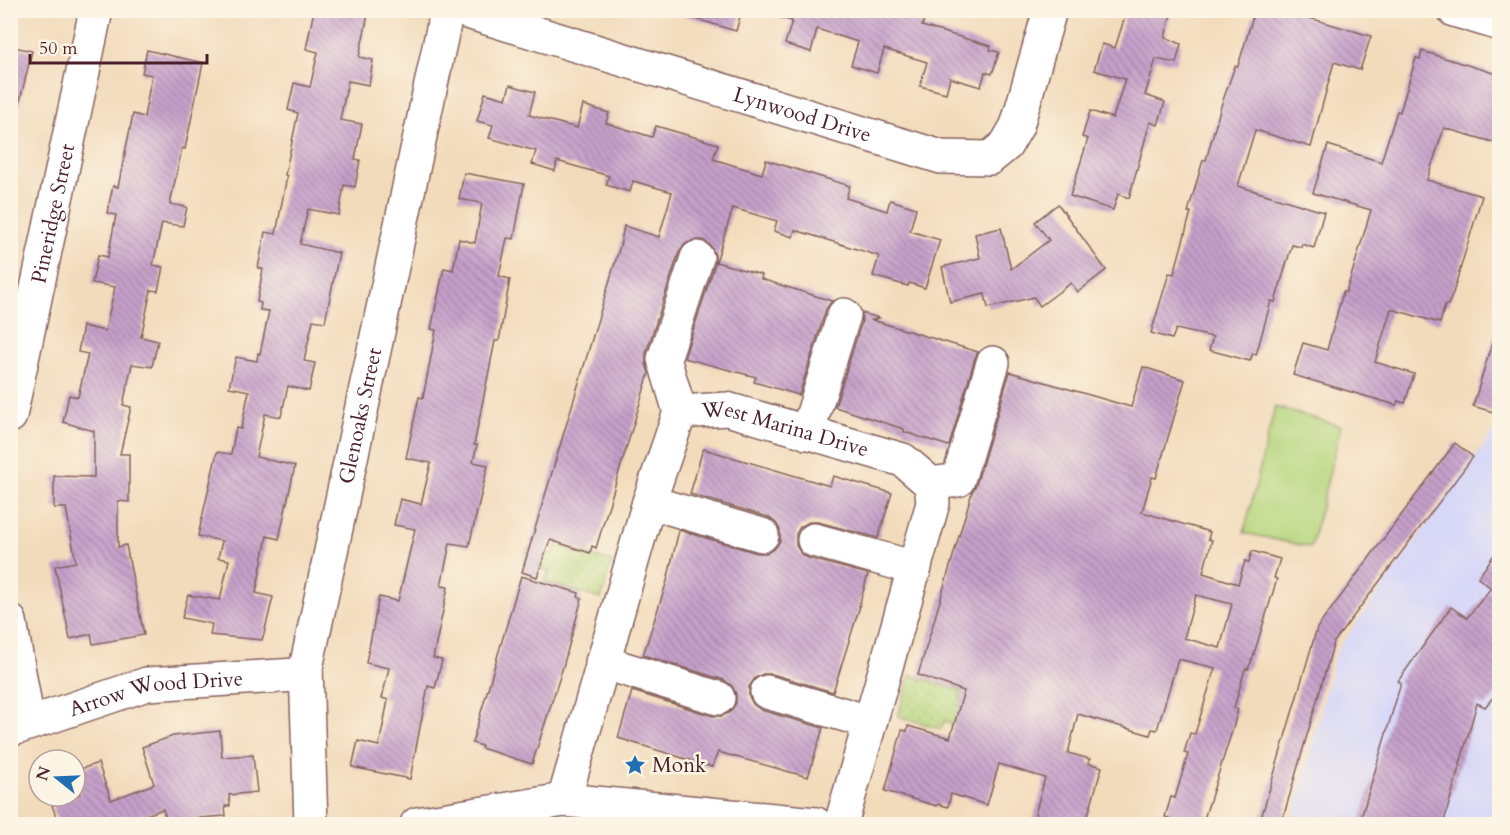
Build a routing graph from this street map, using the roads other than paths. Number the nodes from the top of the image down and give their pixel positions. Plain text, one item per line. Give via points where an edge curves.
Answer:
1 (96, 10) edge
2 (447, 10) edge
3 (461, 10) edge
4 (1050, 10) edge
5 (1454, 10) edge
6 (1500, 24) edge
7 (697, 258) dead end
8 (844, 315) dead end
9 (993, 363) dead end
10 (680, 411) junction
11 (10, 416) edge
12 (807, 433) junction
13 (932, 484) junction
14 (649, 502) junction
15 (762, 535) dead end
16 (814, 540) dead end
17 (915, 568) junction
18 (10, 621) edge
19 (602, 663) junction
20 (306, 672) junction
21 (767, 692) dead end
22 (718, 698) dead end
23 (869, 722) junction
24 (19, 727) edge
25 (564, 800) junction
26 (311, 825) edge
27 (417, 825) edge
28 (816, 825) edge
29 (841, 825) edge

1 - 11 street, Pineridge Street
2 - 20 street, Glenoaks Street
3 - 4 street, Lynwood Drive via 941,157 990,158 1006,145 1017,126
5 - 6 street
7 - 10 street via 664,359
8 - 12 street
9 - 13 street via 958,480
10 - 12 street, West Marina Drive via 727,409
10 - 14 street, West Marina Drive
12 - 13 street, West Marina Drive via 903,460
13 - 17 street via 933,503
14 - 15 street
14 - 19 street, West Marina Drive
16 - 17 street
17 - 23 street
18 - 24 street
19 - 22 street
19 - 25 street, West Marina Drive
20 - 24 street, Arrow Wood Drive via 147,684
20 - 26 street, Glenoaks Street
21 - 23 street
23 - 29 street
25 - 27 street
25 - 28 street

